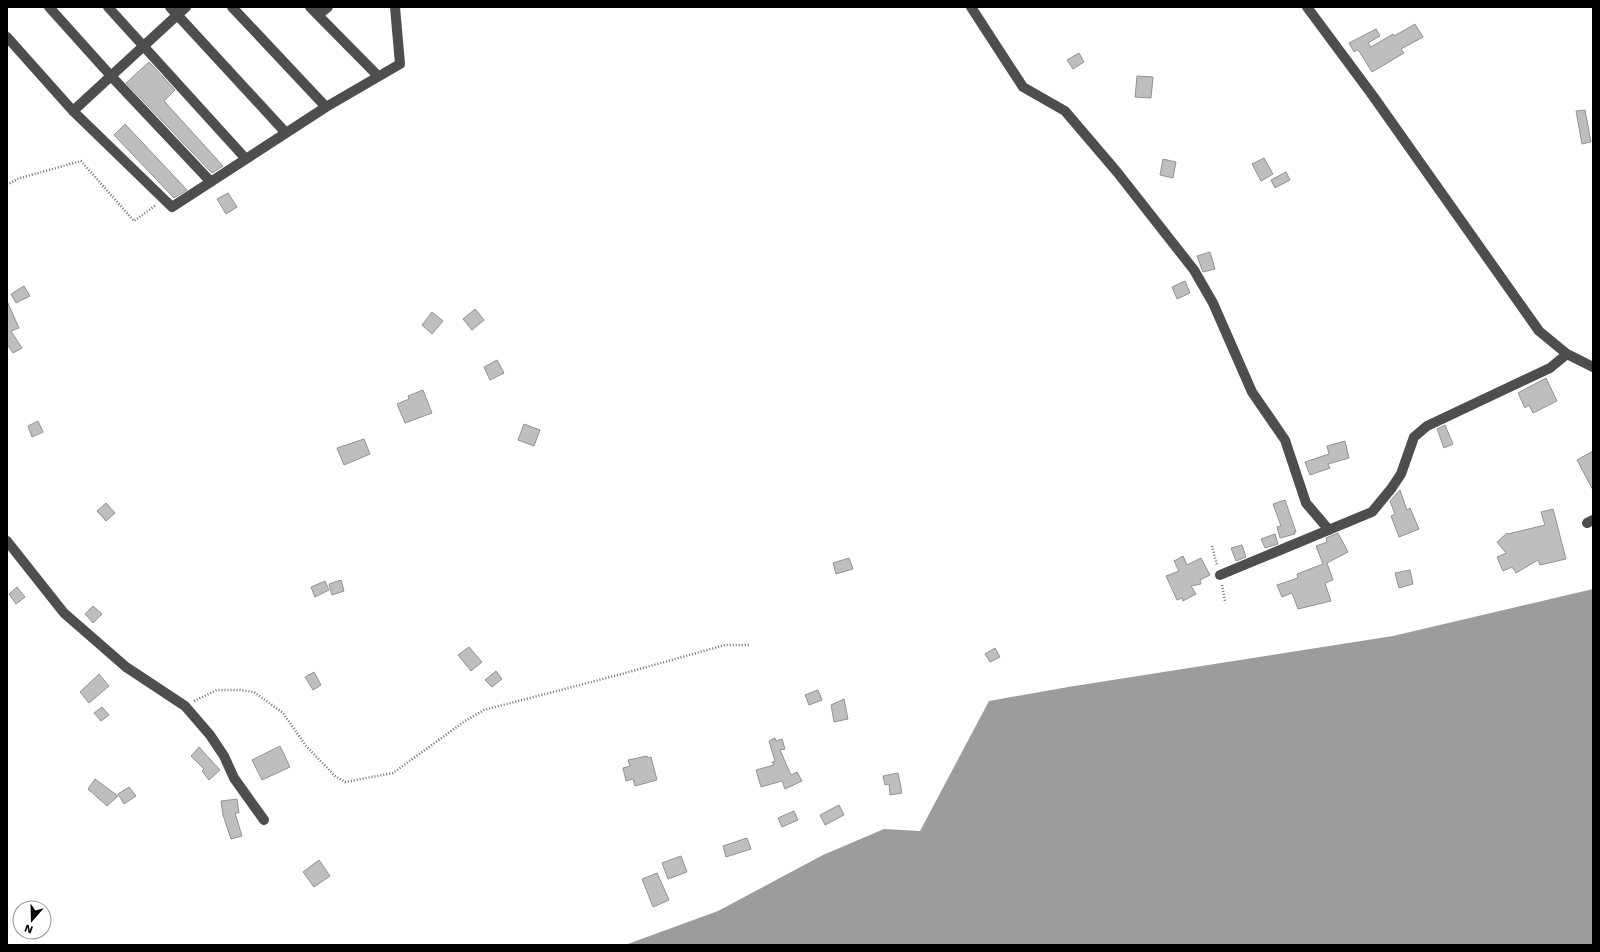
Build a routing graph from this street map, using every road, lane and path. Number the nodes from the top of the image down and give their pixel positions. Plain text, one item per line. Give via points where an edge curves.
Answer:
1 (49, 7) edge
2 (108, 7) edge
3 (170, 7) edge
4 (186, 7) edge
5 (232, 7) edge
6 (310, 7) edge
7 (328, 7) edge
8 (395, 7) edge
9 (971, 7) edge
10 (1307, 7) edge
11 (178, 15) junction
12 (318, 15) junction
13 (7, 37) edge
14 (144, 47) junction
15 (111, 76) junction
16 (378, 76) junction
17 (326, 107) junction
18 (73, 111) junction
19 (286, 133) junction
20 (246, 158) junction
21 (211, 182) junction
22 (7, 185) edge
23 (164, 199) junction
24 (1567, 354) junction
25 (1593, 367) edge
26 (1329, 530) junction
27 (7, 541) edge
28 (1220, 575) dead end
29 (750, 645) dead end
30 (185, 706) junction
31 (264, 820) dead end

1 - 15 street
2 - 14 street
3 - 11 street
4 - 11 street
5 - 17 street
6 - 12 street
7 - 12 street
8 - 16 street via 400,64
9 - 26 street via 1023,88 1065,111 1194,270 1213,303 1252,392 1285,440 1306,503
10 - 24 street via 1539,331
11 - 14 street
11 - 19 street
12 - 16 street
13 - 18 street
14 - 15 street
14 - 20 street
15 - 18 street
15 - 21 street
16 - 17 street
17 - 19 street
18 - 23 street
19 - 20 street
20 - 21 street
21 - 23 street via 172,207
22 - 23 path via 81,161 134,221
24 - 25 street
24 - 26 street via 1550,368 1426,426 1414,437 1401,474 1372,512
26 - 28 street
27 - 30 street via 64,613 126,667
29 - 30 path via 724,645 484,710 464,721 393,773 346,782 335,776 306,746 284,713 254,692 217,690
30 - 31 street via 210,735 234,778

